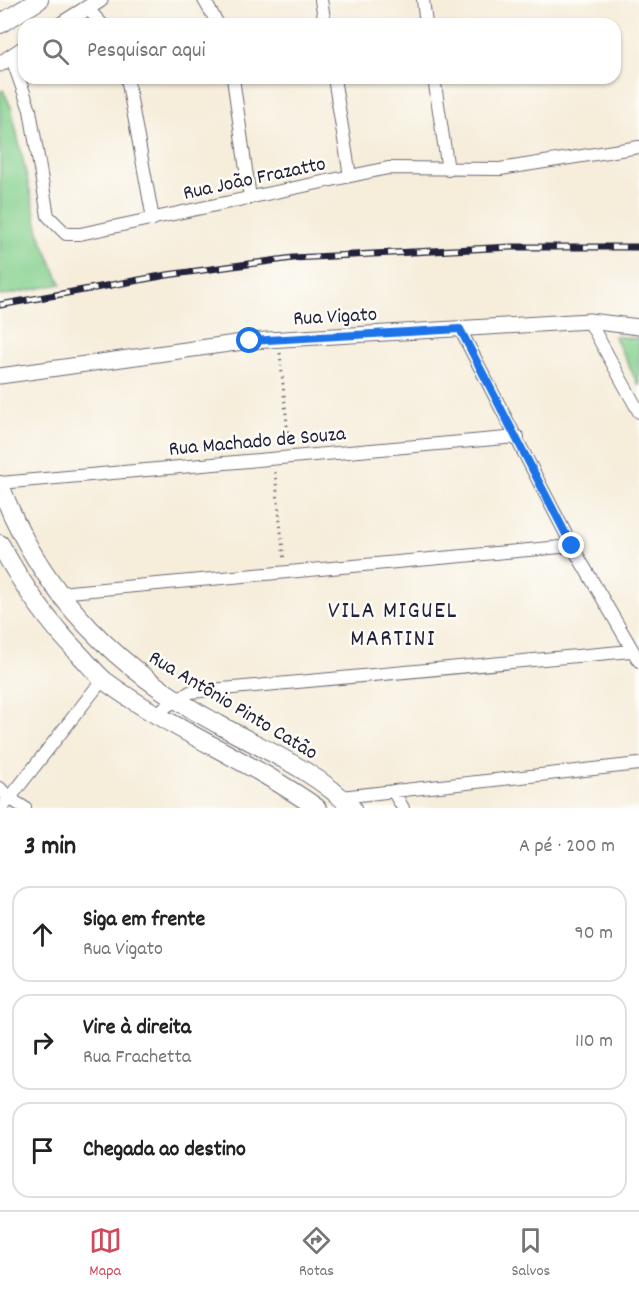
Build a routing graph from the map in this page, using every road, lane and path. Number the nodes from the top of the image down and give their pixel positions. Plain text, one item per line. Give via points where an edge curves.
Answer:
1 (39, 0) edge
2 (204, 0) edge
3 (321, 0) edge
4 (423, 0) edge
5 (93, 4) edge
6 (71, 18) edge
7 (99, 18) edge
8 (214, 18) edge
9 (324, 18) edge
10 (425, 18) edge
11 (0, 24) edge
12 (12, 56) edge
13 (18, 74) edge
14 (21, 84) edge
15 (128, 84) edge
16 (234, 84) edge
17 (335, 84) edge
18 (435, 84) edge
19 (639, 147) edge
20 (448, 170) junction
21 (350, 176) junction
22 (250, 198) junction
23 (153, 219) junction
24 (589, 321) junction
25 (639, 327) edge
26 (460, 329) junction
27 (278, 340) junction
28 (0, 376) edge
29 (639, 412) edge
30 (518, 437) junction
31 (291, 457) junction
32 (273, 458) junction
33 (0, 484) edge
34 (0, 544) edge
35 (572, 546) junction
36 (286, 573) junction
37 (59, 593) junction
38 (635, 656) edge
39 (103, 680) junction
40 (175, 699) junction
41 (154, 714) junction
42 (639, 764) edge
43 (0, 788) edge
44 (393, 791) junction
45 (346, 802) edge
46 (6, 803) edge
47 (25, 808) edge
48 (316, 808) edge
49 (403, 808) edge

1 - 11 main road
2 - 8 street
3 - 9 street
4 - 10 street
5 - 6 street
5 - 7 street
12 - 13 street, Rua João Frazatto
14 - 23 street, Rua João Frazatto via 30,110 48,216 56,226 66,234 80,234
15 - 23 street
16 - 22 street
17 - 21 street
18 - 20 street
19 - 20 street, Rua João Frazatto via 500,169
20 - 21 street, Rua João Frazatto via 388,168
21 - 22 street, Rua João Frazatto
22 - 23 street, Rua João Frazatto
24 - 25 street, Rua Vigato
24 - 26 street, Rua Vigato
24 - 29 street
26 - 27 street, Rua Vigato
26 - 30 street
27 - 28 street, Rua Vigato via 131,356
27 - 31 path
30 - 31 street, Rua Machado de Souza
30 - 35 street
31 - 32 street, Rua Machado de Souza
32 - 33 street, Rua Machado de Souza
32 - 36 path
33 - 37 main road, Rua Antônio Pinto Catão via 35,560
34 - 39 main road, Rua Antônio Pinto Catão via 28,593
35 - 36 street
35 - 38 street
36 - 37 street
37 - 40 main road, Rua Antônio Pinto Catão via 124,662
38 - 40 street via 190,692
39 - 41 main road, Rua Antônio Pinto Catão
39 - 46 street
40 - 41 street
40 - 45 main road, Rua Antônio Pinto Catão via 295,765
41 - 48 main road, Rua Antônio Pinto Catão via 283,784
42 - 44 street
43 - 46 street
44 - 45 street
44 - 49 street
46 - 47 street

